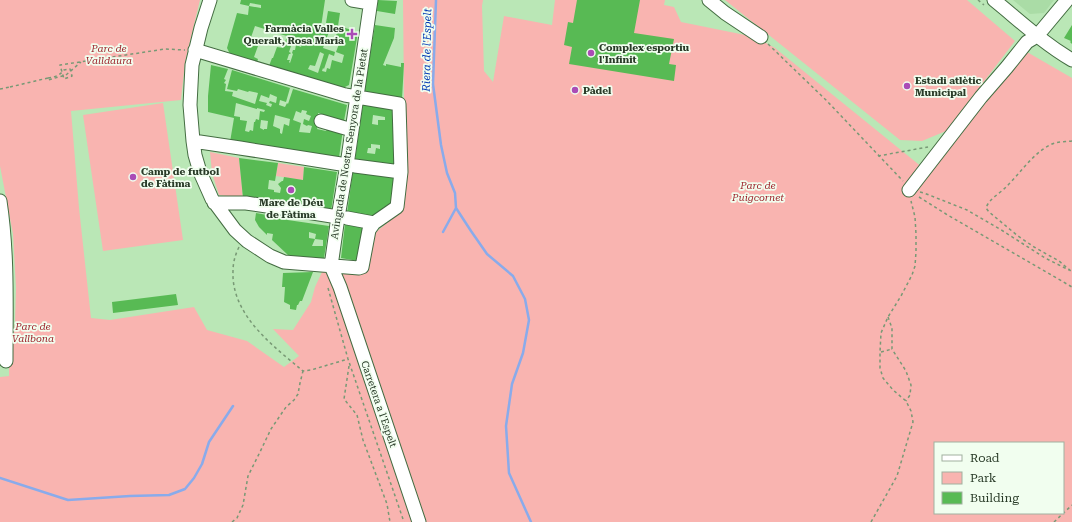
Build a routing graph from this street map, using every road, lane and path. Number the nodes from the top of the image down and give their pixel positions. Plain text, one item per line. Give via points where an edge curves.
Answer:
1 (210, 0) edge
2 (352, 0) edge
3 (709, 0) edge
4 (994, 0) edge
5 (1067, 0) edge
6 (370, 2) edge
7 (1037, 36) junction
8 (761, 37) joint
9 (195, 50) junction
10 (1072, 60) edge
11 (82, 61) junction
12 (48, 78) junction
13 (0, 89) edge
14 (357, 97) junction
15 (321, 122) dead end
16 (352, 130) junction
17 (193, 141) junction
18 (1072, 141) edge
19 (945, 143) junction
20 (878, 156) junction
21 (351, 165) junction
22 (401, 172) junction
23 (909, 190) junction
24 (0, 201) edge
25 (214, 203) junction
26 (342, 217) junction
27 (374, 223) junction
28 (245, 239) junction
29 (331, 266) junction
30 (1072, 272) edge
31 (333, 286) junction
32 (1072, 287) edge
33 (888, 317) junction
34 (892, 349) junction
35 (880, 352) junction
36 (348, 359) junction
37 (6, 361) dead end
38 (350, 364) junction
39 (304, 371) junction
40 (906, 401) junction
41 (1072, 505) edge
42 (1064, 513) edge
43 (1062, 514) edge
44 (232, 522) edge
45 (390, 522) edge
46 (404, 522) edge
47 (419, 522) edge
48 (871, 522) edge
49 (1054, 522) edge

1 - 9 street
2 - 6 street
3 - 8 street
4 - 7 street
5 - 7 street
6 - 14 street, Avinguda de Nostra Senyora de la Pietat
7 - 10 street
7 - 19 street via 1026,42
8 - 20 path via 826,100
9 - 11 path via 165,49
9 - 14 street
9 - 17 street via 190,105
11 - 12 path, bridge via 66,75
11 - 12 path via 60,65 62,72 64,78 72,76 70,69 64,70 60,74 56,76
12 - 13 path, bridge
14 - 16 street, Avinguda de Nostra Senyora de la Pietat
14 - 22 street via 399,104
15 - 16 street
16 - 21 street, Avinguda de Nostra Senyora de la Pietat
17 - 21 street
17 - 25 street via 200,172
18 - 30 path via 1042,149 986,208 1018,236
19 - 20 path
19 - 23 street
20 - 23 path
21 - 22 street
21 - 26 street, Avinguda de Nostra Senyora de la Pietat
22 - 27 street via 397,207
23 - 30 path via 924,193 967,210
23 - 32 path
23 - 33 path via 916,234 914,266 912,275
24 - 37 street via 6,270
25 - 26 street via 246,204
25 - 28 street
26 - 27 street
26 - 29 street, Avinguda de Nostra Senyora de la Pietat
27 - 29 street via 369,230 362,267
28 - 29 street via 284,262
28 - 39 path via 237,251 233,264 232,279 238,302 269,342
29 - 31 street
31 - 36 path
31 - 47 street, Carretera a l'Espelt
33 - 34 path via 892,328
33 - 35 path via 881,333
34 - 35 path
34 - 40 path via 911,384 910,395
35 - 40 path via 883,378
36 - 38 path
36 - 39 path
38 - 45 path via 344,398 357,415 362,440 387,504
38 - 46 path
39 - 44 path via 298,394 271,429 248,476 243,505 237,518
40 - 48 path via 912,411 912,422 897,476
41 - 42 path
43 - 49 path

